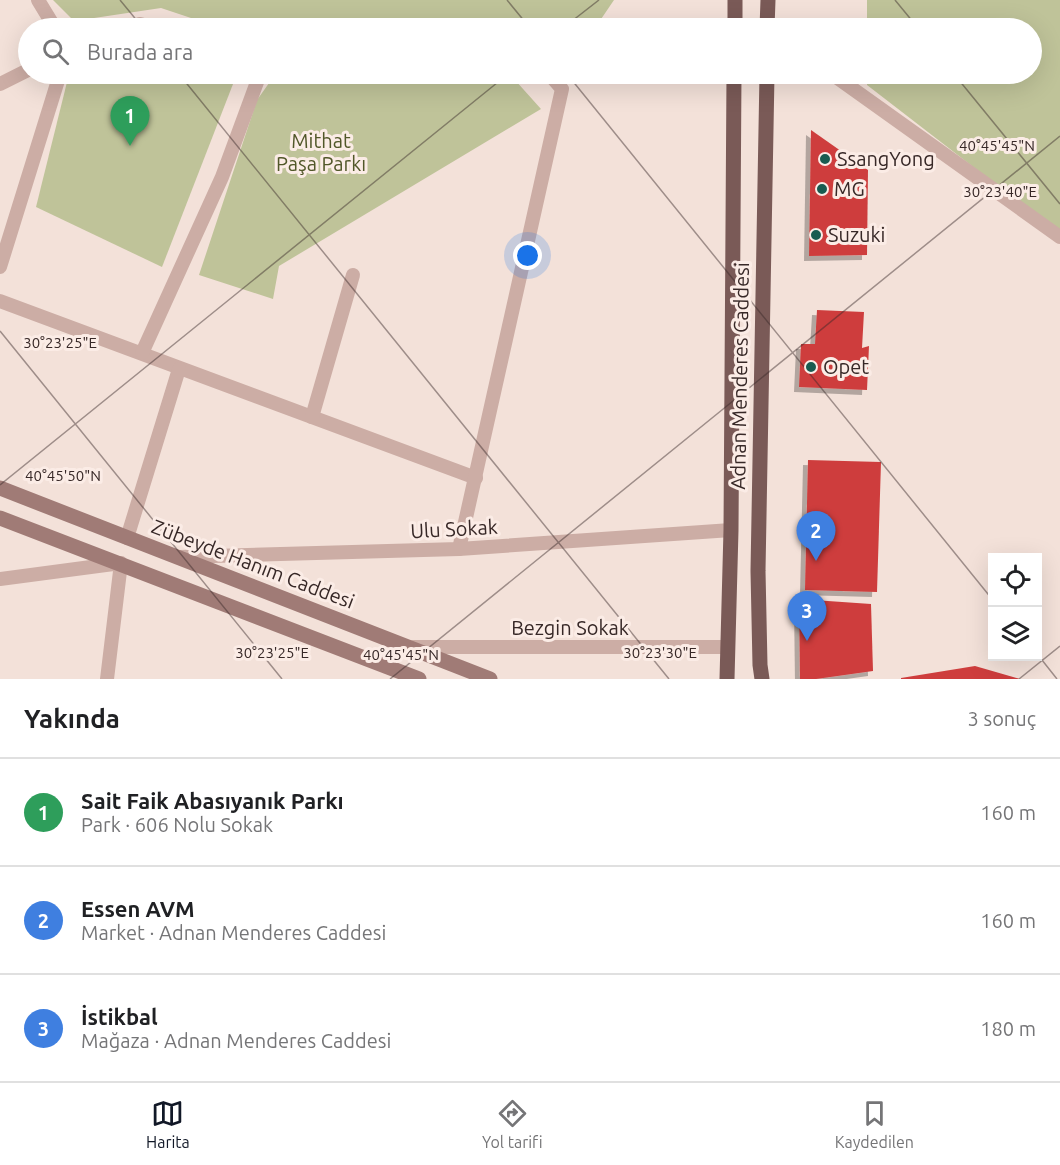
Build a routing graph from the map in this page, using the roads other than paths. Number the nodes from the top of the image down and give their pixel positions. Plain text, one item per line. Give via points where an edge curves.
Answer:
1 (38, 0) edge
2 (735, 0) edge
3 (768, 0) edge
4 (49, 18) edge
5 (735, 18) edge
6 (768, 18) edge
7 (18, 75) edge
8 (0, 84) edge
9 (57, 84) edge
10 (256, 84) edge
11 (558, 84) edge
12 (734, 84) edge
13 (767, 84) edge
14 (846, 84) edge
15 (1060, 237) edge
16 (0, 267) edge
17 (353, 275) dead end
18 (0, 301) edge
19 (142, 353) junction
20 (179, 369) junction
21 (312, 417) junction
22 (476, 478) junction
23 (0, 488) edge
24 (0, 518) edge
25 (731, 530) junction
26 (127, 538) junction
27 (459, 549) junction
28 (178, 557) junction
29 (121, 563) junction
30 (0, 579) edge
31 (411, 647) junction
32 (728, 647) junction
33 (107, 679) edge
34 (419, 679) edge
35 (490, 679) edge
36 (727, 679) edge
37 (762, 679) edge

1 - 4 street
2 - 5 main road
3 - 6 main road
7 - 8 street
9 - 16 street
10 - 19 street via 222,177
11 - 22 street via 562,89
12 - 25 main road, Adnan Menderes Caddesi
13 - 37 main road, Adnan Menderes Caddesi via 758,571
14 - 15 street
17 - 21 street
18 - 19 street
19 - 20 street
20 - 21 street
20 - 26 street
21 - 22 street
22 - 27 street
23 - 26 main road, Zübeyde Hanım Caddesi
24 - 29 main road
25 - 27 street, Ulu Sokak
25 - 32 main road, Adnan Menderes Caddesi
26 - 28 main road, Zübeyde Hanım Caddesi
27 - 28 street, Ulu Sokak
28 - 31 main road, Zübeyde Hanım Caddesi
29 - 30 street
29 - 33 street
29 - 34 main road
31 - 32 street, Bezgin Sokak
31 - 35 main road, Zübeyde Hanım Caddesi
32 - 36 main road, Adnan Menderes Caddesi

